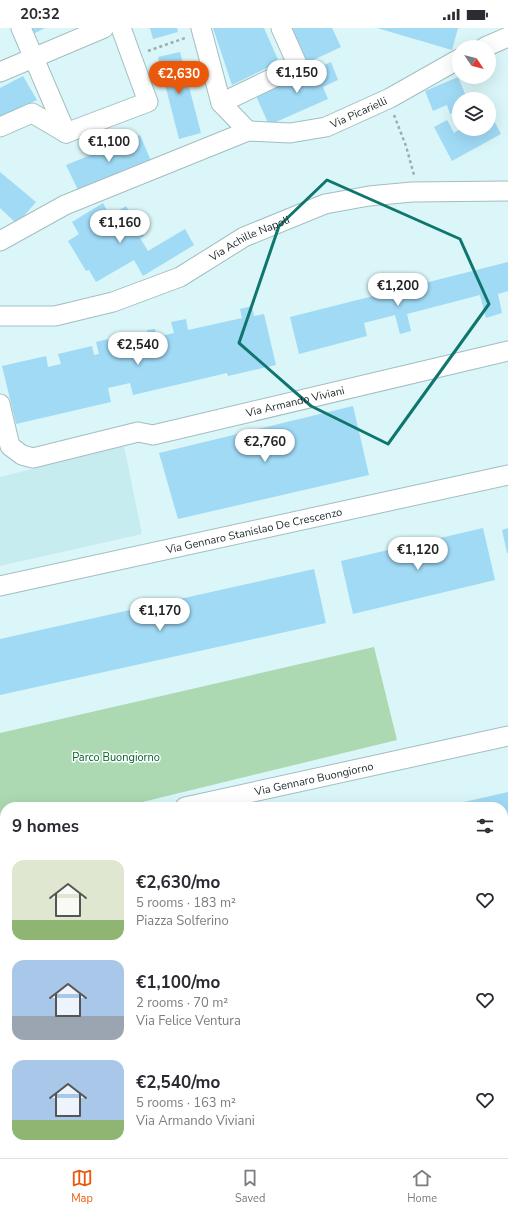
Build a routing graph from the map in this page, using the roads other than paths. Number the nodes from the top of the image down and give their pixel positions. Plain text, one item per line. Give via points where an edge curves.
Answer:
1 (21, 28) edge
2 (104, 28) edge
3 (121, 28) edge
4 (281, 28) edge
5 (202, 30) edge
6 (508, 37) edge
7 (496, 42) edge
8 (34, 58) junction
9 (452, 63) edge
10 (0, 72) edge
11 (221, 103) junction
12 (0, 127) edge
13 (248, 131) junction
14 (66, 133) junction
15 (508, 191) edge
16 (0, 241) edge
17 (0, 316) edge
18 (508, 351) edge
19 (0, 404) edge
20 (508, 475) edge
21 (0, 586) edge
22 (508, 736) edge
23 (208, 802) edge

1 - 8 street
2 - 8 street
3 - 14 street via 148,102
4 - 11 street via 298,66
5 - 11 street
6 - 7 street
8 - 10 street
8 - 14 street
9 - 13 street, Via Picarielli via 388,99 326,127 290,133
11 - 13 street
12 - 14 street via 32,113
13 - 16 street via 65,205
15 - 17 street, Via Achille Napoli via 412,192 325,204 244,237 180,277 120,299 55,316
18 - 19 street, Via Armando Viviani via 153,435 138,432 33,458 22,455 10,446
20 - 21 street, Via Gennaro Stanislao De Crescenzo
22 - 23 street, Via Gennaro Buongiorno

